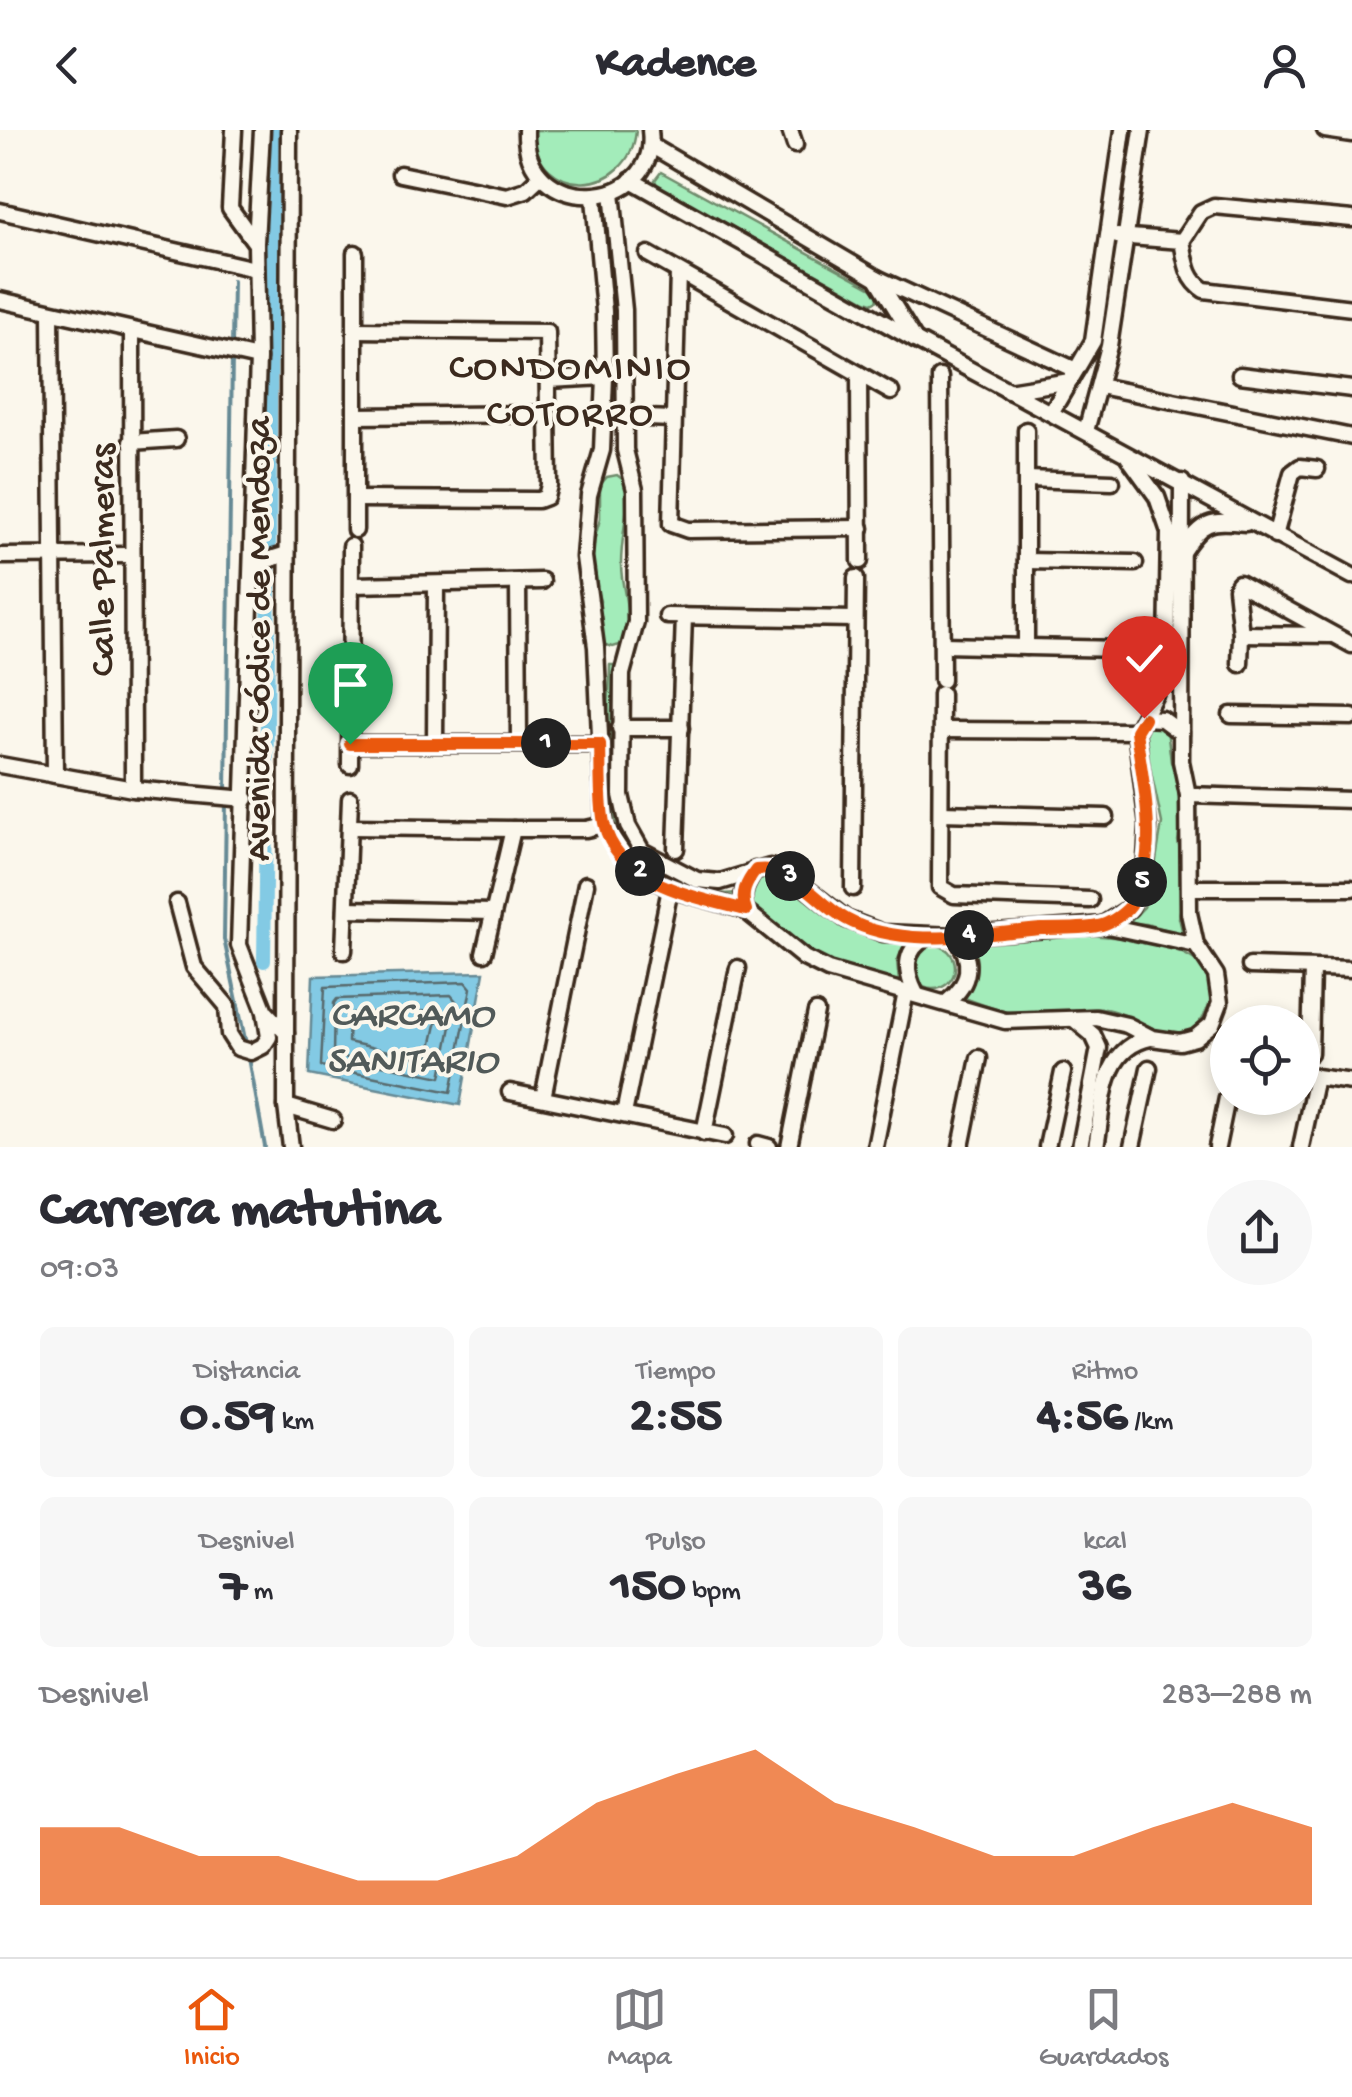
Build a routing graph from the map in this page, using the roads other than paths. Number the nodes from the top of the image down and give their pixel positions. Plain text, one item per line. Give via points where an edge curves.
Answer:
1 (234, 130) edge
2 (262, 130) edge
3 (289, 130) edge
4 (526, 130) edge
5 (1124, 130) edge
6 (1142, 130) edge
7 (1324, 130) edge
8 (1352, 134) edge
9 (651, 138) edge
10 (400, 174) dead end
11 (541, 176) junction
12 (631, 180) junction
13 (612, 192) junction
14 (594, 198) junction
15 (0, 210) edge
16 (1352, 220) edge
17 (1106, 234) junction
18 (1124, 237) junction
19 (1182, 241) junction
20 (256, 244) junction
21 (354, 253) dead end
22 (648, 254) dead end
23 (255, 270) junction
24 (678, 272) junction
25 (877, 278) junction
26 (889, 298) junction
27 (0, 300) edge
28 (1352, 308) edge
29 (865, 312) junction
30 (52, 314) junction
31 (355, 330) junction
32 (132, 331) junction
33 (915, 340) junction
34 (258, 358) junction
35 (859, 374) junction
36 (1073, 375) junction
37 (1240, 375) dead end
38 (605, 377) junction
39 (940, 378) dead end
40 (549, 380) junction
41 (1098, 386) junction
42 (1352, 389) edge
43 (1008, 390) junction
44 (891, 392) dead end
45 (1050, 413) junction
46 (549, 414) junction
47 (355, 416) junction
48 (623, 417) junction
49 (672, 419) junction
50 (1026, 430) dead end
51 (1086, 431) junction
52 (1352, 437) edge
53 (176, 439) dead end
54 (131, 442) junction
55 (1125, 452) junction
56 (630, 469) junction
57 (1317, 469) dead end
58 (593, 476) junction
59 (1026, 480) junction
60 (1112, 482) dead end
61 (1182, 482) junction
62 (355, 499) junction
63 (1253, 524) junction
64 (861, 528) junction
65 (355, 530) dead end
66 (1275, 536) junction
67 (350, 546) dead end
68 (1182, 553) junction
69 (288, 554) junction
70 (0, 556) edge
71 (55, 556) junction
72 (130, 556) junction
73 (1026, 561) junction
74 (860, 562) dead end
75 (1136, 563) dead end
76 (252, 565) junction
77 (1352, 576) edge
78 (856, 578) dead end
79 (542, 581) dead end
80 (518, 582) junction
81 (352, 585) junction
82 (436, 586) junction
83 (667, 616) dead end
84 (684, 616) junction
85 (855, 619) junction
86 (1241, 634) junction
87 (1334, 634) junction
88 (1352, 644) edge
89 (942, 645) junction
90 (631, 646) junction
91 (596, 647) junction
92 (1026, 647) junction
93 (1167, 650) junction
94 (1240, 664) dead end
95 (1231, 715) dead end
96 (1352, 717) edge
97 (1140, 724) junction
98 (620, 728) junction
99 (681, 728) junction
100 (942, 730) junction
101 (1181, 733) junction
102 (435, 743) junction
103 (519, 743) junction
104 (350, 744) junction
105 (600, 744) junction
106 (0, 765) edge
107 (350, 765) dead end
108 (55, 775) junction
109 (133, 789) junction
110 (1188, 796) junction
111 (246, 799) junction
112 (350, 799) dead end
113 (1352, 800) edge
114 (941, 814) junction
115 (1106, 817) dead end
116 (604, 825) junction
117 (350, 827) junction
118 (512, 830) junction
119 (676, 849) dead end
120 (756, 870) junction
121 (586, 884) dead end
122 (853, 888) dead end
123 (1190, 888) junction
124 (1352, 888) edge
125 (670, 889) junction
126 (1090, 900) dead end
127 (177, 903) dead end
128 (346, 909) junction
129 (746, 910) junction
130 (493, 912) junction
131 (1103, 925) junction
132 (955, 936) junction
133 (927, 937) junction
134 (1196, 945) junction
135 (344, 952) dead end
136 (484, 953) dead end
137 (1250, 966) dead end
138 (738, 968) dead end
139 (1312, 968) junction
140 (1352, 969) edge
141 (909, 996) junction
142 (947, 1002) junction
143 (1220, 1005) edge
144 (1311, 1005) edge
145 (265, 1011) junction
146 (816, 1012) dead end
147 (1075, 1020) junction
148 (1210, 1026) edge
149 (286, 1034) junction
150 (1152, 1038) junction
151 (979, 1058) dead end
152 (1149, 1068) dead end
153 (1062, 1072) dead end
154 (1320, 1076) edge
155 (1352, 1082) edge
156 (510, 1092) dead end
157 (543, 1098) junction
158 (286, 1106) junction
159 (624, 1114) junction
160 (1224, 1115) edge
161 (1305, 1115) edge
162 (333, 1120) dead end
163 (704, 1132) junction
164 (725, 1136) dead end
165 (291, 1147) edge
166 (788, 1147) edge
167 (875, 1147) edge
168 (961, 1147) edge
169 (1047, 1147) edge
170 (1080, 1147) edge
171 (1096, 1147) edge
172 (1132, 1147) edge
173 (1217, 1147) edge
174 (1301, 1147) edge

1 - 20 street via 230,208
2 - 20 street
3 - 69 street, Avenida Códice de Mendoza
4 - 11 street via 529,156
5 - 17 street
6 - 18 street
7 - 8 street
9 - 12 street
9 - 25 street
10 - 11 street via 507,196
11 - 14 street via 570,194
12 - 13 street
12 - 29 street
13 - 14 street
13 - 48 street via 624,310
14 - 38 street
15 - 23 street
16 - 19 street via 1214,206
17 - 18 street
17 - 36 street via 1093,342
18 - 19 street
18 - 41 street
19 - 28 street via 1188,272 1204,290
20 - 23 street
21 - 31 street
22 - 24 street
23 - 34 street
24 - 35 street
24 - 49 street
25 - 26 street
25 - 36 street
26 - 29 street
26 - 33 street
27 - 30 street
29 - 33 street
30 - 32 street
30 - 71 street
31 - 40 street via 544,330
31 - 47 street
32 - 34 street
32 - 54 street, Calle Palmeras
33 - 43 street
34 - 76 street
35 - 44 street
35 - 64 street
36 - 43 street
36 - 45 street
37 - 42 street
38 - 40 street
38 - 58 street via 602,450
39 - 89 street
40 - 46 street
41 - 51 street
41 - 52 street
43 - 45 street
45 - 51 street
46 - 47 street
46 - 62 street via 546,497
47 - 62 street
48 - 49 street
48 - 56 street
49 - 64 street via 674,527
50 - 59 street
51 - 55 street
53 - 54 street
54 - 72 street, Calle Palmeras
55 - 61 street
55 - 93 street via 1169,532
56 - 58 street
56 - 90 street via 636,490
57 - 66 street via 1300,466 1292,473
58 - 91 street via 584,557
59 - 60 street
59 - 73 street
61 - 63 street
61 - 68 street
62 - 65 street
63 - 66 street
63 - 68 street via 1207,523
64 - 74 street
66 - 77 street
67 - 81 street
68 - 101 street
69 - 76 street
69 - 149 street, Avenida Códice de Mendoza
70 - 71 street
71 - 72 street
71 - 108 street
72 - 109 street, Calle Palmeras
73 - 75 street
73 - 92 street
76 - 111 street
78 - 85 street
79 - 80 street
80 - 82 street
80 - 103 street
81 - 82 street
81 - 104 street
82 - 102 street
83 - 84 street
84 - 85 street
84 - 99 street
85 - 122 street
86 - 87 street
86 - 87 street via 1241,583
86 - 94 street
87 - 88 street
89 - 92 street
89 - 100 street
90 - 91 street
90 - 98 street via 622,674
91 - 105 street
92 - 93 street
93 - 97 street via 1159,687
95 - 96 street
97 - 100 street
97 - 101 street via 1162,719
97 - 131 street via 1146,874 1130,908
98 - 99 street
98 - 120 street via 622,795 642,851 697,880 720,882
99 - 119 street
100 - 114 street
101 - 110 street
102 - 103 street
102 - 104 street
103 - 105 street
104 - 107 street
105 - 116 street
106 - 108 street
108 - 109 street
109 - 111 street
110 - 113 street
110 - 123 street
111 - 145 street via 240,945
112 - 117 street
114 - 115 street
114 - 126 street via 945,892
116 - 118 street
116 - 125 street via 630,866
117 - 118 street
117 - 128 street
118 - 130 street
120 - 129 street via 744,890
120 - 133 street via 785,872 846,919 883,933
121 - 157 street
123 - 124 street
123 - 134 street
125 - 129 street
125 - 159 street
127 - 145 street via 194,967 226,1006 238,1048 251,1052 263,1046 269,1037
128 - 130 street
128 - 135 street
129 - 141 street via 804,958
130 - 136 street
131 - 132 street
131 - 134 street
132 - 133 street
132 - 142 street via 968,971
133 - 141 street via 908,960
134 - 143 street via 1216,975
137 - 139 street
138 - 163 street
139 - 140 street
139 - 144 street
141 - 142 street
141 - 167 street
142 - 147 street via 1005,1021
145 - 149 street
146 - 166 street
147 - 150 street via 1096,1018
147 - 170 street via 1098,1048
148 - 150 street via 1180,1042
149 - 158 street, Avenida Códice de Mendoza
150 - 171 street via 1125,1047 1111,1066
151 - 168 street
152 - 172 street
153 - 169 street
154 - 155 street
156 - 157 street
157 - 159 street
158 - 162 street
158 - 165 street, Avenida Códice de Mendoza
159 - 163 street
160 - 173 street
161 - 174 street
163 - 164 street

